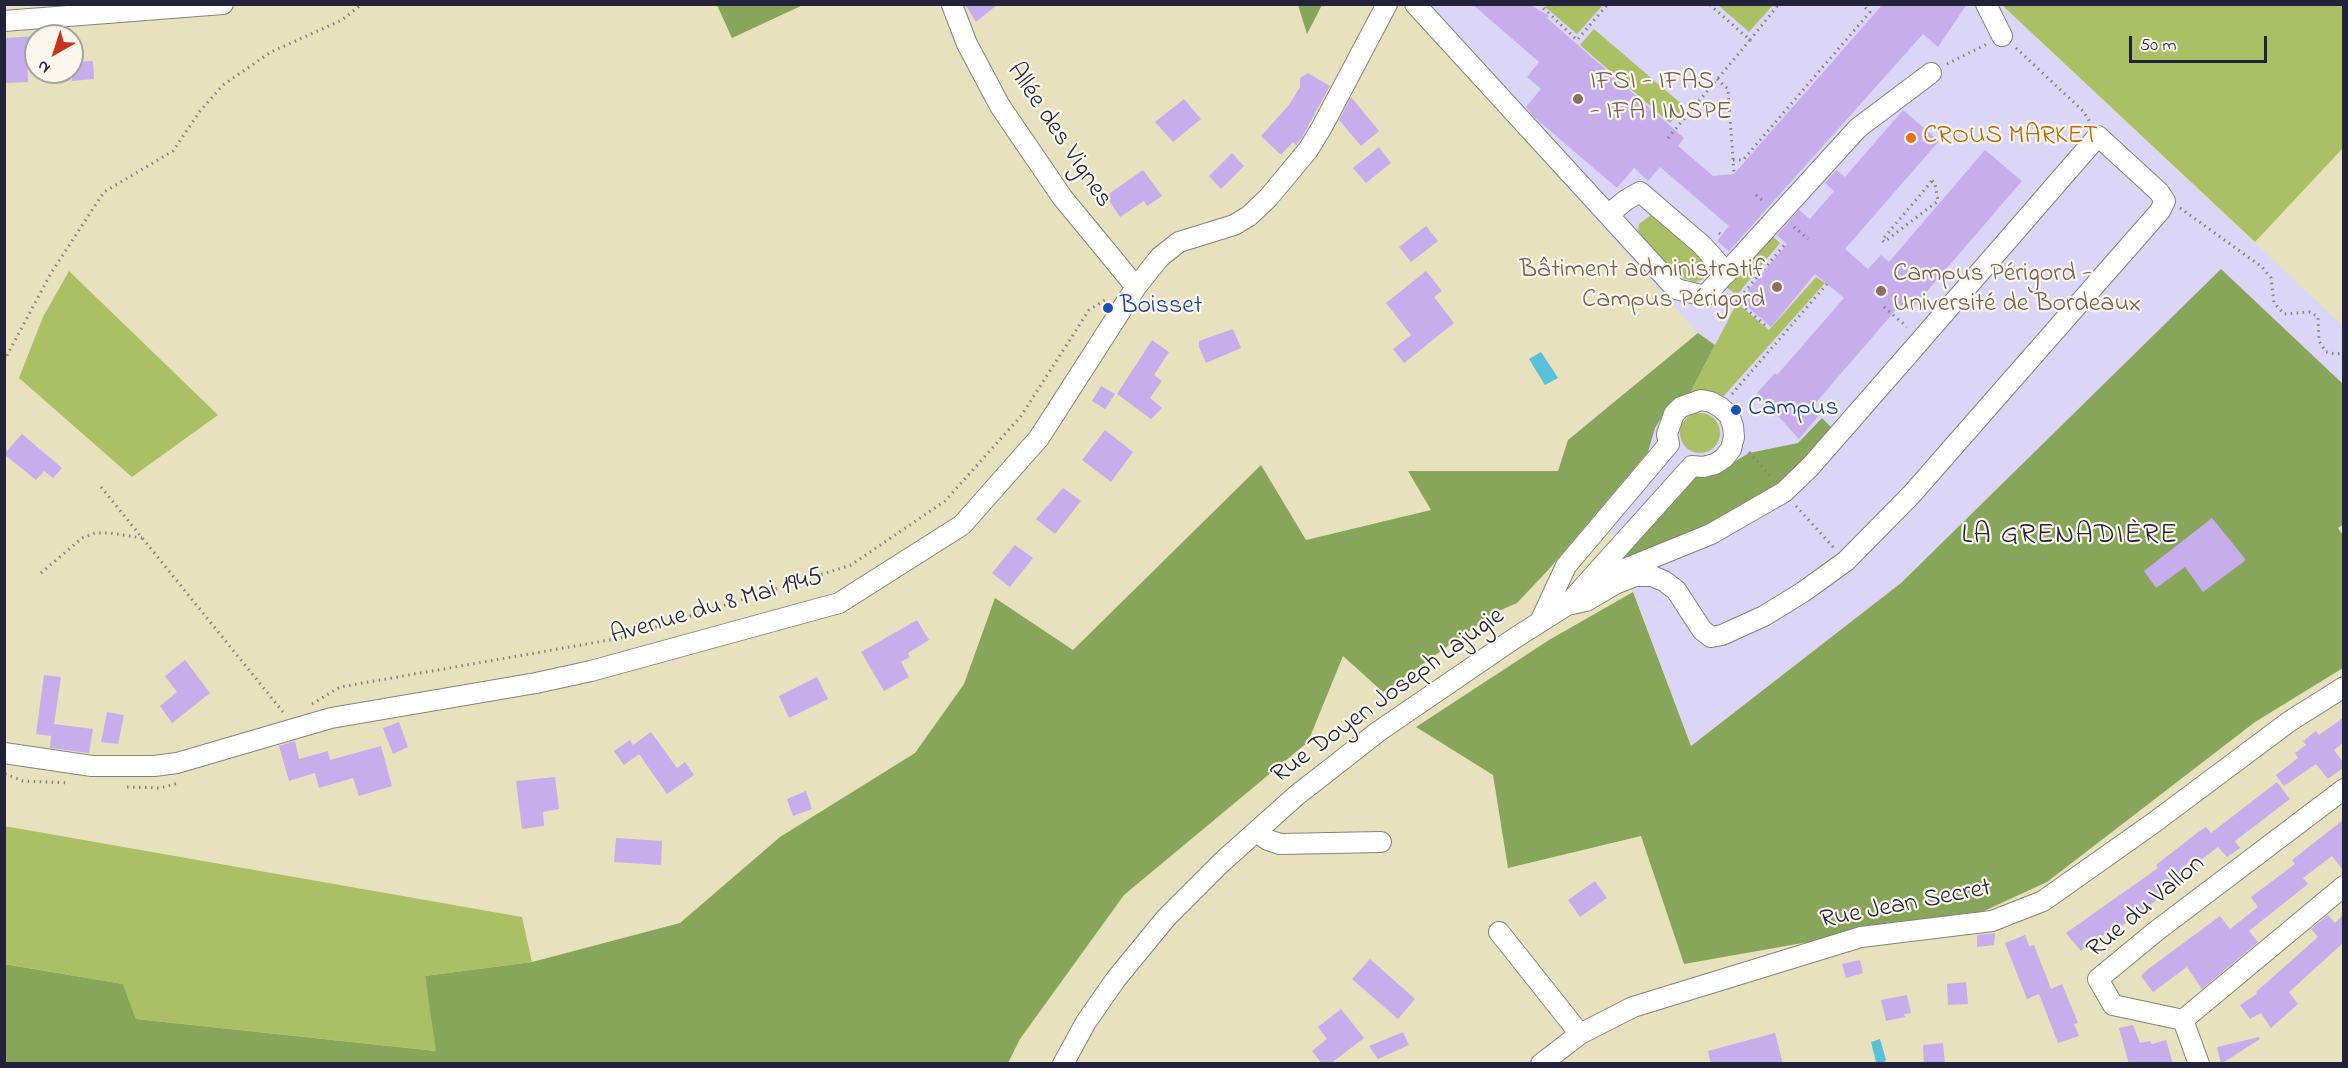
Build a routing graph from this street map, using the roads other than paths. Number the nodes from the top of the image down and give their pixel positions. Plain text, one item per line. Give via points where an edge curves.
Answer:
1 (223, 4) edge
2 (1387, 4) edge
3 (1415, 4) edge
4 (1986, 4) edge
5 (952, 5) edge
6 (4, 21) edge
7 (2002, 36) road end
8 (1931, 72) road end
9 (1612, 219) junction
10 (1726, 273) junction
11 (1136, 287) junction
12 (1567, 605) junction
13 (1539, 622) junction
14 (2343, 687) edge
15 (4, 753) edge
16 (2343, 789) edge
17 (1256, 832) junction
18 (1381, 842) dead end
19 (2343, 886) edge
20 (1499, 932) dead end
21 (2183, 1020) junction
22 (1580, 1034) junction
23 (1063, 1064) edge
24 (1541, 1064) edge
25 (2199, 1064) edge

1 - 6 street
2 - 11 street, Avenue du 8 Mai 1945 via 1308,150 1268,198 1234,225 1179,242 1160,257
3 - 9 street
4 - 7 street
5 - 11 street, Allée des Vignes via 967,44 1000,106 1062,197
8 - 10 street via 1858,128
9 - 10 street via 1676,289 1705,296
9 - 10 street via 1615,209 1640,192 1702,245
11 - 15 street, Avenue du 8 Mai 1945 via 1039,438 962,525 839,603 547,681 331,718 177,763 92,766
12 - 12 street via 1610,575 1711,534 1784,492 2098,136 2159,192 2165,201 2160,211 1926,479 1846,561 1803,592 1722,636 1711,636 1702,630 1676,590 1652,576 1635,576 1586,601
12 - 13 street, Rue Doyen Joseph Lajugie
12 - 13 street, Rue Doyen Joseph Lajugie via 1692,466 1703,467 1724,458 1734,437 1728,415 1720,407 1711,402 1690,402 1674,414 1667,434 1669,444 1566,566
13 - 17 street, Rue Doyen Joseph Lajugie via 1378,731
14 - 22 street, Rue Jean Secret via 2290,721 2043,901 1992,921 1861,937 1633,1007
16 - 21 street, Rue du Vallon via 2098,979 2112,1005
17 - 18 street via 1280,844
17 - 23 street, Rue Doyen Joseph Lajugie via 1166,918 1116,979
19 - 21 street
20 - 22 street
21 - 25 street
22 - 24 street, Rue Jean Secret

